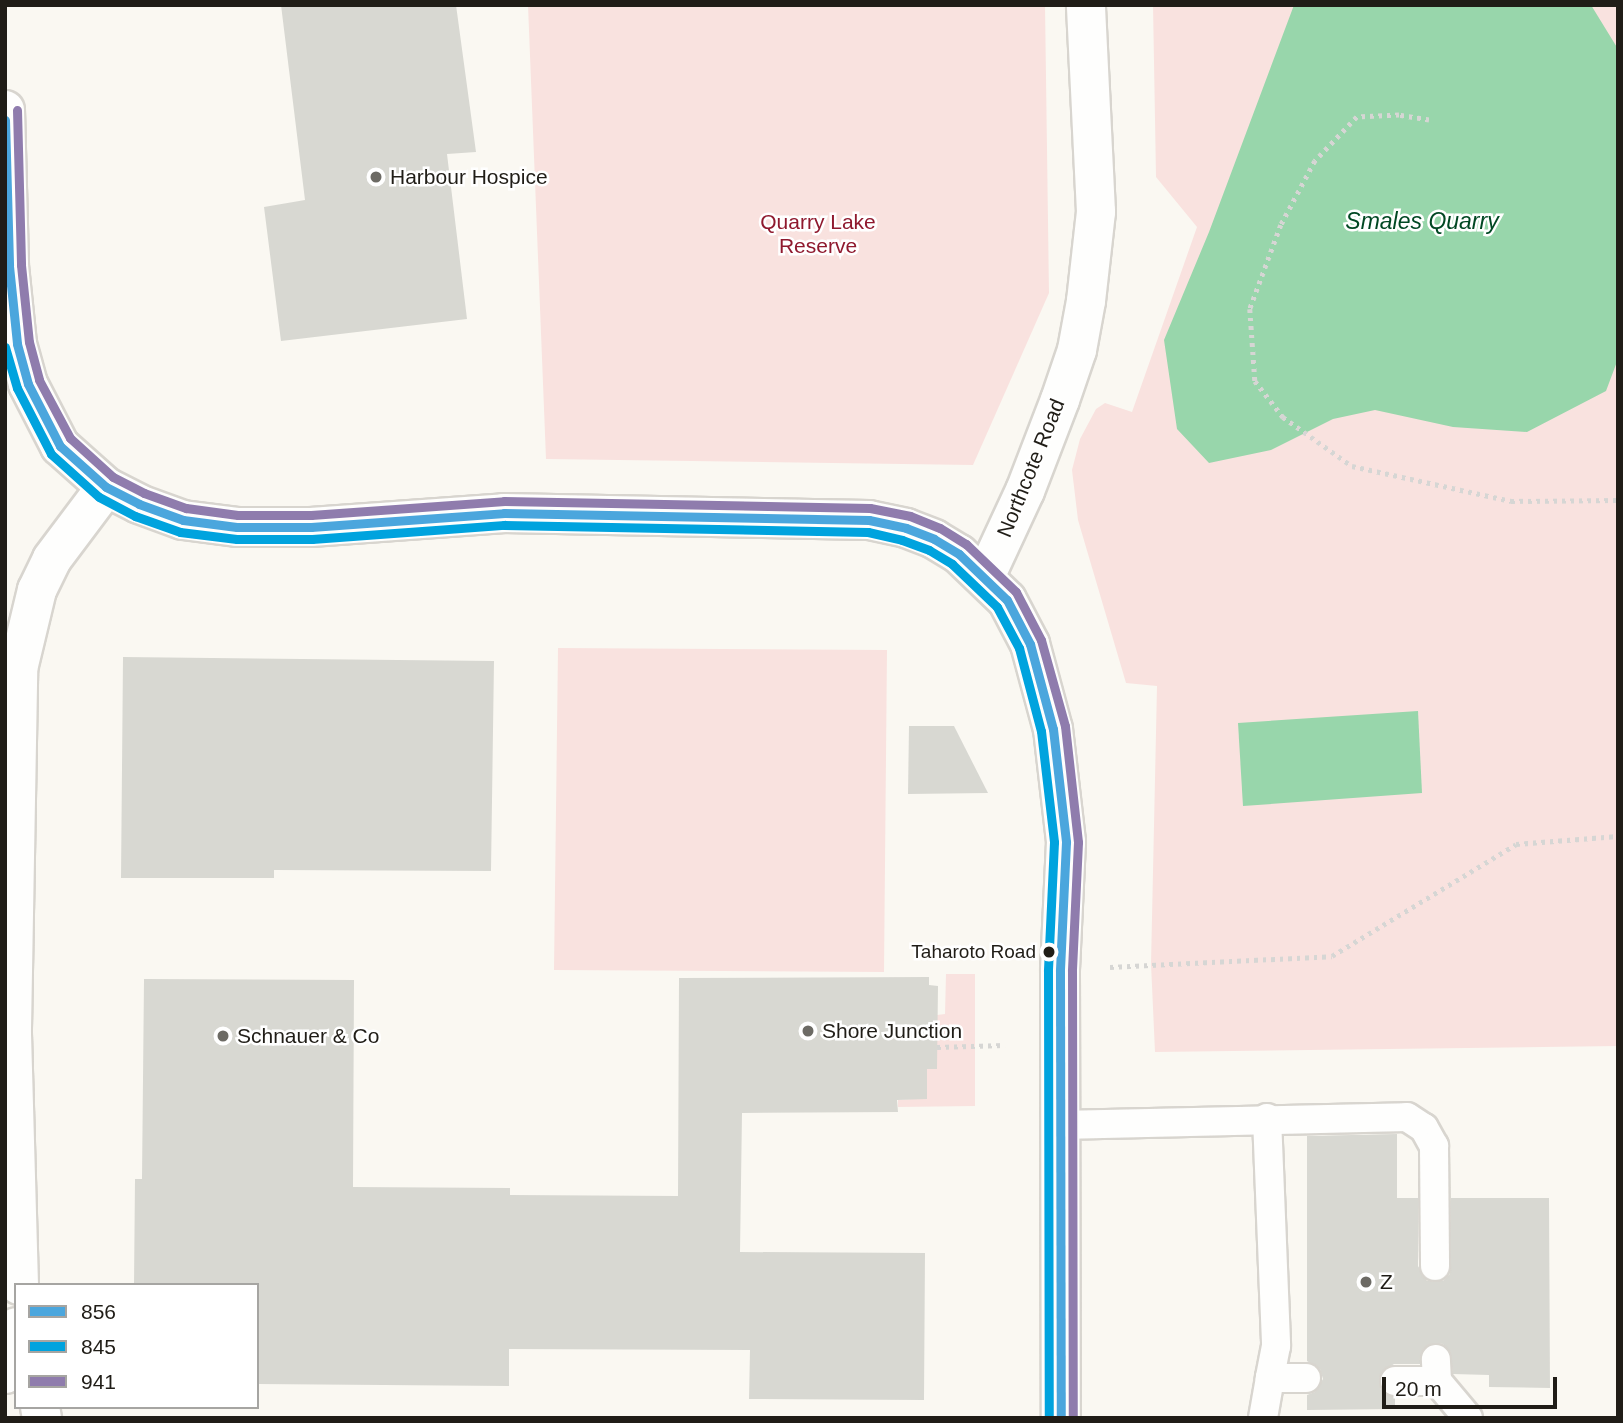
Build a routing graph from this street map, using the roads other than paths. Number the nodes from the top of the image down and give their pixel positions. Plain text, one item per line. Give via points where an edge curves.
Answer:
1 (1086, 5) edge
2 (5, 110) edge
3 (106, 488) junction
4 (985, 577) junction
5 (1267, 1118) junction
6 (1060, 1125) junction
7 (1434, 1266) dead end
8 (19, 1283) edge
9 (14, 1336) edge
10 (5, 1374) edge
11 (1270, 1378) junction
12 (1306, 1378) dead end
13 (1395, 1381) dead end
14 (1061, 1418) edge
15 (1263, 1418) edge
16 (1468, 1418) edge

1 - 4 street, Northcote Road via 1096,212 1086,301 1077,350 1060,400
2 - 3 street via 9,266 17,344 28,384 60,446
3 - 4 street via 183,520 237,527 311,527 503,513 869,520 934,539
3 - 8 street via 52,559 37,590 18,669 12,1040
4 - 6 street via 1007,600 1030,644 1053,729 1066,842
5 - 6 lane
5 - 7 lane via 1400,1116 1419,1124 1435,1153
5 - 11 lane via 1276,1346
6 - 14 street
9 - 10 street
11 - 12 lane
11 - 15 lane
13 - 16 lane via 1437,1370

